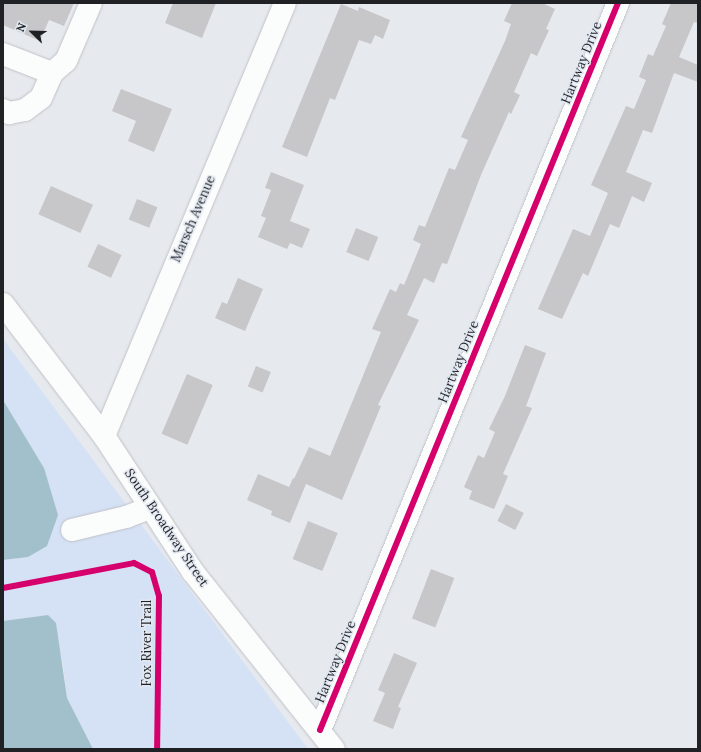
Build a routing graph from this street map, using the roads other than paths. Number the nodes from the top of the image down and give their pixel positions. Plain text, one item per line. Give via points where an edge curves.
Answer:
1 (91, 3) edge
2 (285, 3) edge
3 (618, 3) edge
4 (3, 54) edge
5 (52, 73) junction
6 (3, 110) edge
7 (3, 304) edge
8 (104, 436) junction
9 (150, 508) junction
10 (72, 530) dead end
11 (320, 730) junction
12 (334, 749) edge

1 - 5 street via 66,61
2 - 8 street, Marsch Avenue
3 - 11 street, Hartway Drive
4 - 5 street
5 - 6 street via 41,98 25,110 9,113
7 - 8 street, South Broadway Street
8 - 9 street, South Broadway Street
9 - 10 street via 126,517
9 - 11 street, South Broadway Street via 193,572
11 - 12 street, South Broadway Street

